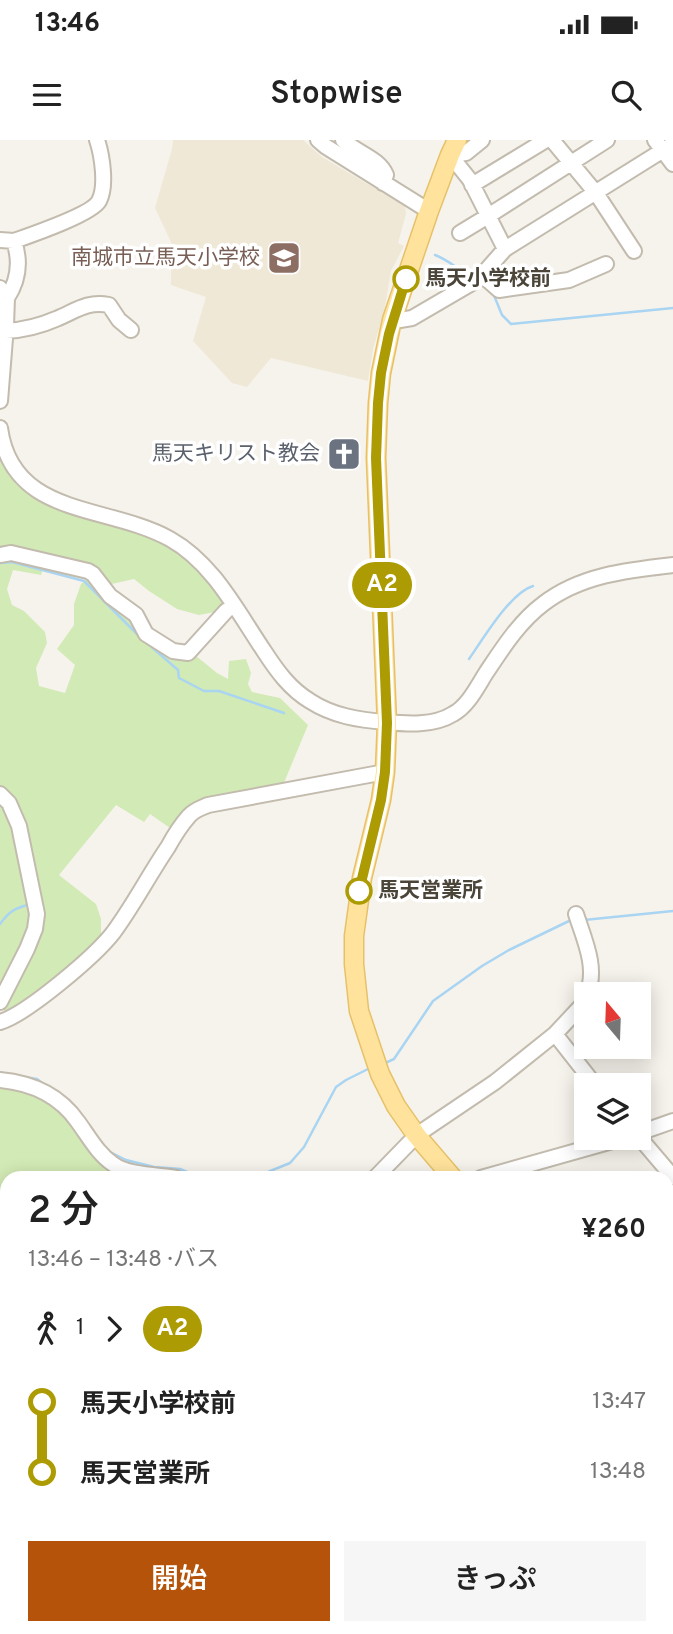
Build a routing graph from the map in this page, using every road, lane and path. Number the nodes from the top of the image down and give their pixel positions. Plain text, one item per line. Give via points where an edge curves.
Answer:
1 (97, 140) edge
2 (318, 140) edge
3 (343, 140) edge
4 (482, 140) edge
5 (546, 140) edge
6 (552, 140) edge
7 (607, 140) edge
8 (663, 145) edge
9 (453, 148) edge
10 (571, 164) junction
11 (673, 164) edge
12 (383, 183) junction
13 (472, 185) junction
14 (596, 193) junction
15 (429, 211) junction
16 (488, 216) junction
17 (460, 233) dead end
18 (7, 241) edge
19 (505, 249) junction
20 (634, 251) dead end
21 (606, 264) dead end
22 (482, 275) junction
23 (3, 293) edge
24 (392, 320) junction
25 (131, 330) dead end
26 (6, 331) junction
27 (0, 401) edge
28 (0, 428) edge
29 (0, 555) edge
30 (673, 565) edge
31 (234, 605) junction
32 (387, 723) junction
33 (385, 772) junction
34 (0, 794) edge
35 (577, 919) dead end
36 (591, 982) edge
37 (0, 1002) edge
38 (574, 1014) edge
39 (0, 1022) edge
40 (555, 1034) junction
41 (586, 1073) edge
42 (0, 1080) edge
43 (673, 1121) edge
44 (651, 1130) edge
45 (417, 1136) junction
46 (580, 1150) edge
47 (651, 1150) edge
48 (133, 1171) edge
49 (382, 1171) edge
50 (447, 1171) edge
51 (506, 1171) edge
52 (668, 1171) edge

1 - 18 street via 103,170 99,201 77,216
2 - 12 street
3 - 12 street via 378,163 386,176
4 - 9 street via 466,153
5 - 13 street
6 - 10 street
7 - 10 street
8 - 11 street
8 - 14 street
9 - 13 street
9 - 15 main road
10 - 14 street
10 - 16 street
12 - 15 street
13 - 16 street
14 - 19 street
14 - 20 street
15 - 24 main road
16 - 17 street
16 - 19 street
18 - 23 street via 18,254 17,279 15,287
19 - 22 street
21 - 22 street via 569,280 499,290
22 - 24 street via 412,318
23 - 26 street
24 - 32 main road via 381,373 376,437
25 - 26 street via 103,304 77,307 42,325
26 - 27 street
28 - 31 street via 9,461 37,491 170,539 214,576
29 - 31 street via 88,571 110,596 136,615 146,634 173,651 188,653
30 - 32 street via 601,576 558,594 523,622 466,704 453,714 416,724
31 - 32 street via 292,688 332,712
32 - 33 main road
33 - 39 street via 198,809 179,829 111,935 46,993
33 - 45 main road via 359,893 354,936 356,993 377,1067
34 - 37 street via 19,826 37,914 27,949
35 - 36 street via 590,958
38 - 40 street
40 - 41 street
40 - 45 street
42 - 48 street via 43,1091 71,1112 114,1165
43 - 44 street
45 - 49 street
45 - 50 main road
46 - 51 street
47 - 52 street

